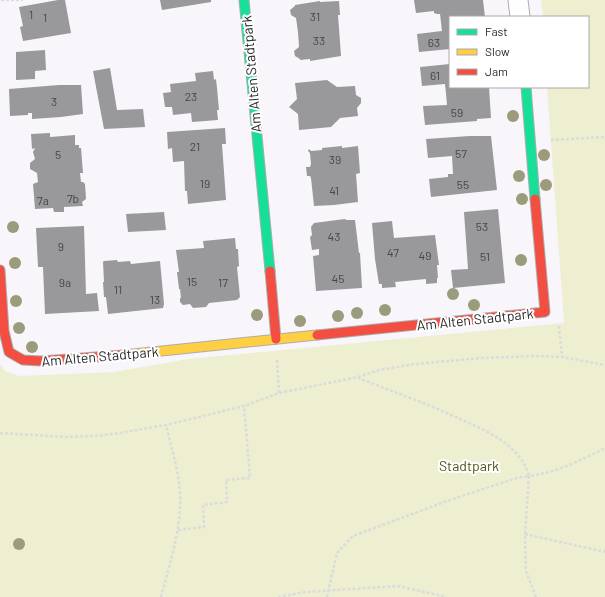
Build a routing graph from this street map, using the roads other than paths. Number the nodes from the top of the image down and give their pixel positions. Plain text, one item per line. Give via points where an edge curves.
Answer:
1 (244, 0) edge
2 (518, 0) edge
3 (520, 16) edge
4 (526, 88) edge
5 (0, 270) edge
6 (276, 339) junction

1 - 6 street, Am Alten Stadtpark
2 - 3 street
4 - 6 street, Am Alten Stadtpark via 544,312
5 - 6 street, Am Alten Stadtpark via 4,331 9,352 24,360 110,356

